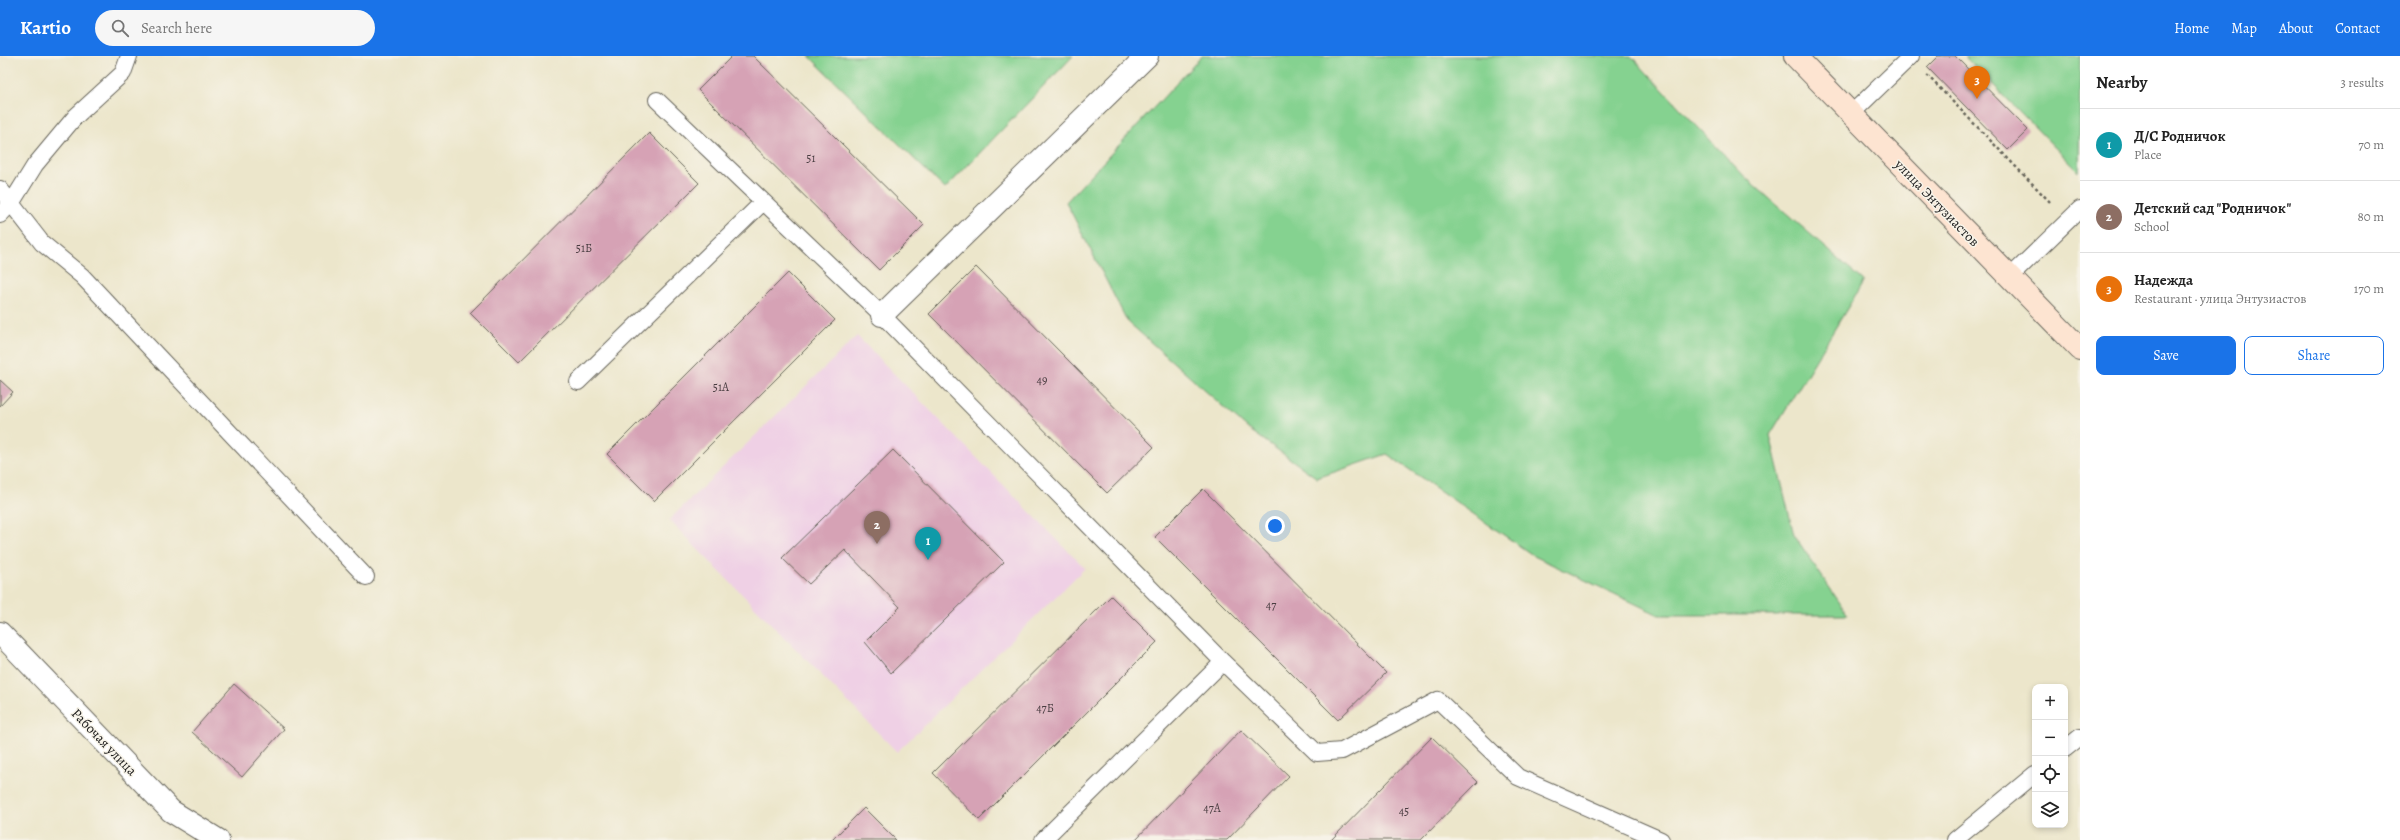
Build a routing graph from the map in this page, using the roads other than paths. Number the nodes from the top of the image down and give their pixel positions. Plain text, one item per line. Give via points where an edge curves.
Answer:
1 (129, 56) edge
2 (1147, 56) edge
3 (1795, 56) edge
4 (1910, 57) edge
5 (657, 100) dead end
6 (1851, 114) junction
7 (0, 189) edge
8 (12, 202) junction
9 (763, 202) junction
10 (2080, 209) edge
11 (0, 215) edge
12 (2009, 278) junction
13 (882, 315) junction
14 (2080, 349) edge
15 (578, 382) dead end
16 (366, 577) dead end
17 (0, 633) edge
18 (1223, 662) junction
19 (2080, 737) edge
20 (2068, 747) edge
21 (2032, 776) edge
22 (218, 840) edge
23 (1043, 840) edge
24 (1661, 840) edge
25 (1955, 840) edge

1 - 8 lane via 123,73 75,116 35,165
2 - 13 street
3 - 6 street, улица Энтузиастов
4 - 6 lane
5 - 9 lane
6 - 12 street, улица Энтузиастов
7 - 8 lane
8 - 11 lane
8 - 16 lane via 42,243 82,276
9 - 13 lane
9 - 15 lane
10 - 12 lane
12 - 14 street, улица Энтузиастов
13 - 18 lane
17 - 22 street, Рабочая улица via 171,811
18 - 23 lane
18 - 24 lane via 1317,753 1342,751 1438,700 1518,777
19 - 20 lane
21 - 25 lane

